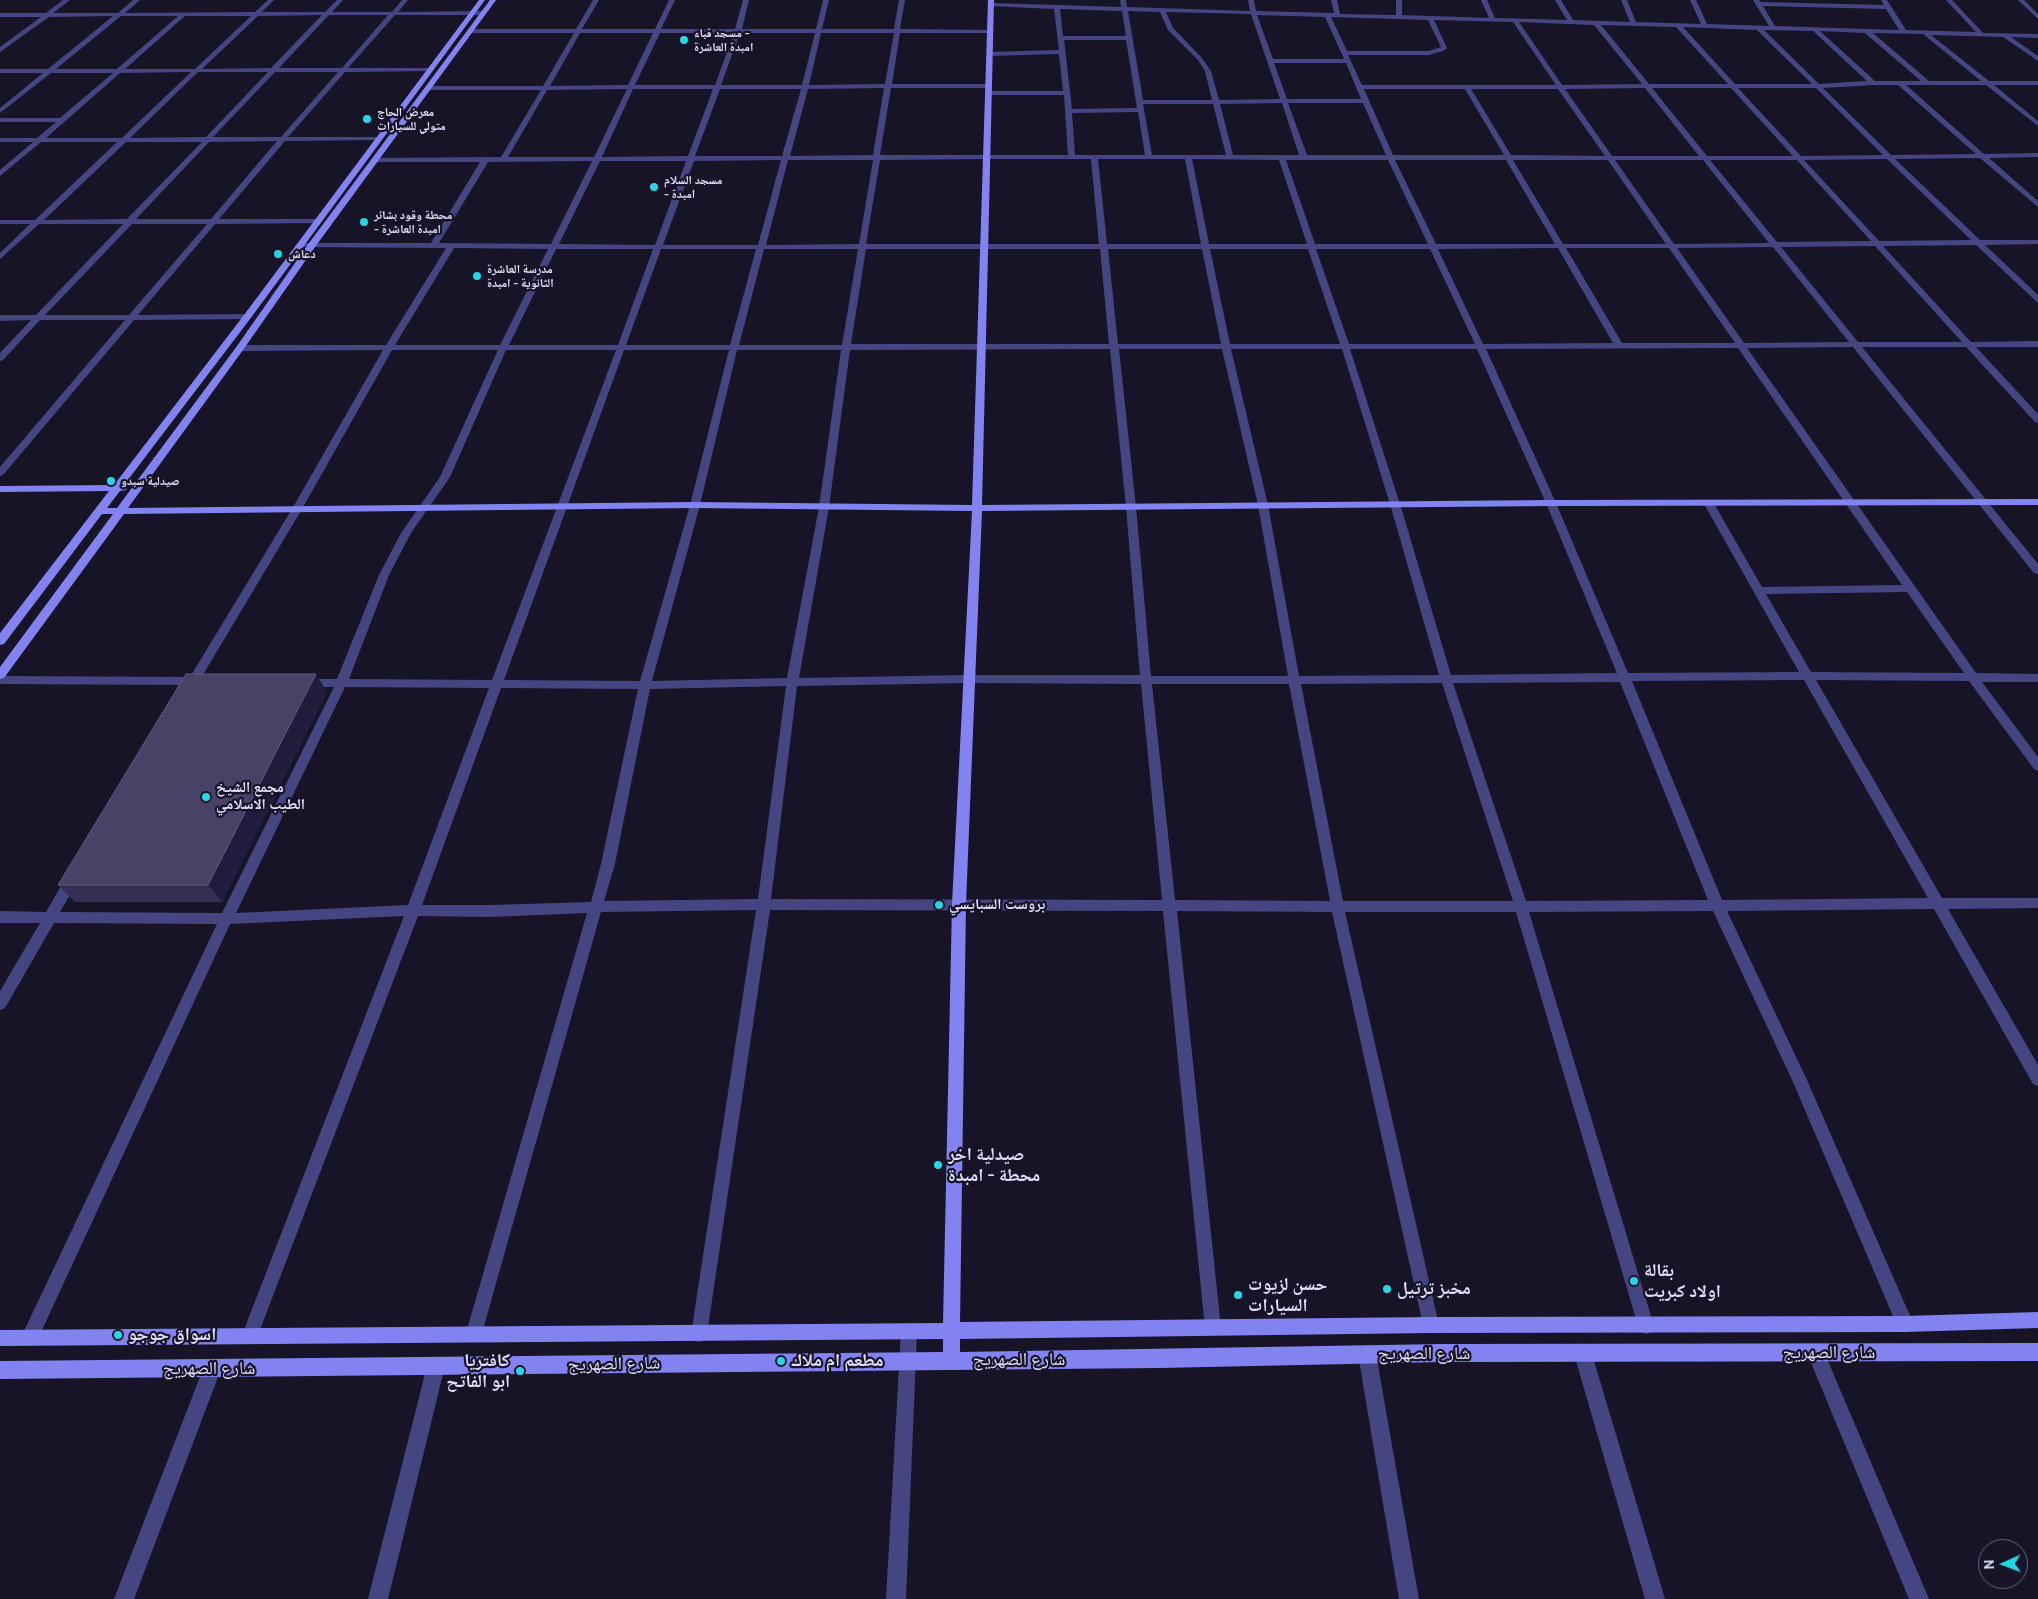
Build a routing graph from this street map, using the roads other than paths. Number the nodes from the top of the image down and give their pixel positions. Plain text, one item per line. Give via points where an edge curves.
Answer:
1 (67, 0) edge
2 (137, 0) edge
3 (270, 0) edge
4 (340, 0) edge
5 (405, 0) edge
6 (482, 0) edge
7 (493, 0) edge
8 (596, 0) edge
9 (672, 0) edge
10 (746, 0) edge
11 (826, 0) edge
12 (902, 0) edge
13 (1123, 0) edge
14 (1251, 0) edge
15 (1334, 0) edge
16 (1399, 0) edge
17 (1484, 0) edge
18 (1558, 0) edge
19 (1624, 0) edge
20 (1693, 0) edge
21 (1884, 0) edge
22 (1949, 0) edge
23 (2021, 0) edge
24 (2030, 1) edge
25 (991, 2) edge
26 (1757, 2) edge
27 (1818, 3) edge
28 (1057, 7) junction
29 (1888, 7) junction
30 (1124, 10) junction
31 (1163, 11) junction
32 (472, 12) junction
33 (328, 13) junction
34 (393, 13) junction
35 (484, 13) junction
36 (0, 14) edge
37 (49, 14) junction
38 (120, 14) junction
39 (184, 14) junction
40 (256, 14) junction
41 (1254, 14) junction
42 (1333, 16) junction
43 (1399, 17) junction
44 (2038, 17) edge
45 (1430, 18) junction
46 (1493, 20) junction
47 (1514, 20) junction
48 (1571, 22) junction
49 (1596, 23) junction
50 (1634, 24) junction
51 (1678, 26) junction
52 (1705, 27) junction
53 (1814, 28) junction
54 (1760, 29) junction
55 (1774, 29) junction
56 (1866, 30) junction
57 (470, 31) junction
58 (578, 31) junction
59 (657, 31) junction
60 (738, 31) junction
61 (818, 31) junction
62 (896, 31) junction
63 (990, 31) junction
64 (1902, 31) junction
65 (1924, 32) junction
66 (1981, 34) junction
67 (2004, 34) junction
68 (2038, 36) edge
69 (1061, 38) junction
70 (1129, 38) junction
71 (0, 50) edge
72 (1062, 52) junction
73 (989, 54) junction
74 (1346, 57) junction
75 (2038, 60) edge
76 (1271, 61) junction
77 (120, 70) junction
78 (198, 70) junction
79 (275, 70) junction
80 (342, 70) junction
81 (430, 70) junction
82 (0, 71) edge
83 (48, 71) junction
84 (2038, 82) edge
85 (1873, 83) junction
86 (1900, 83) junction
87 (1927, 83) junction
88 (1987, 83) junction
89 (631, 86) junction
90 (716, 86) junction
91 (805, 86) junction
92 (1560, 86) junction
93 (1647, 86) junction
94 (1732, 86) junction
95 (1817, 86) junction
96 (546, 87) junction
97 (886, 87) junction
98 (1360, 87) junction
99 (1467, 87) junction
100 (428, 88) junction
101 (988, 90) junction
102 (1067, 93) junction
103 (1366, 100) junction
104 (1284, 101) junction
105 (1139, 102) junction
106 (1216, 102) junction
107 (1140, 110) junction
108 (0, 111) edge
109 (1069, 111) junction
110 (0, 120) edge
111 (62, 120) junction
112 (2038, 124) edge
113 (124, 139) junction
114 (378, 139) junction
115 (0, 140) edge
116 (38, 140) junction
117 (207, 140) junction
118 (282, 140) junction
119 (1982, 155) junction
120 (2038, 155) edge
121 (1888, 156) junction
122 (691, 158) junction
123 (784, 158) junction
124 (875, 158) junction
125 (986, 158) junction
126 (1072, 158) junction
127 (1094, 158) junction
128 (1149, 158) junction
129 (1188, 158) junction
130 (1230, 158) junction
131 (1282, 158) junction
132 (1304, 158) junction
133 (1391, 158) junction
134 (1509, 158) junction
135 (1611, 158) junction
136 (1704, 158) junction
137 (1799, 158) junction
138 (597, 159) junction
139 (375, 160) junction
140 (485, 160) junction
141 (504, 160) junction
142 (0, 174) edge
143 (338, 193) junction
144 (350, 193) junction
145 (2038, 205) edge
146 (317, 220) junction
147 (0, 222) edge
148 (37, 222) junction
149 (131, 222) junction
150 (214, 222) junction
151 (2038, 242) edge
152 (1979, 243) junction
153 (1878, 244) junction
154 (300, 245) junction
155 (312, 245) junction
156 (1206, 245) junction
157 (1312, 245) junction
158 (1432, 245) junction
159 (1560, 245) junction
160 (1774, 245) junction
161 (434, 246) junction
162 (862, 246) junction
163 (984, 246) junction
164 (1103, 246) junction
165 (1672, 246) junction
166 (451, 247) junction
167 (554, 247) junction
168 (659, 247) junction
169 (760, 247) junction
170 (0, 257) edge
171 (2038, 300) edge
172 (38, 317) junction
173 (248, 317) junction
174 (0, 318) edge
175 (132, 318) junction
176 (1969, 344) junction
177 (2038, 344) edge
178 (1742, 345) junction
179 (1854, 345) junction
180 (390, 346) junction
181 (504, 346) junction
182 (734, 346) junction
183 (1113, 346) junction
184 (1226, 346) junction
185 (1345, 346) junction
186 (1480, 346) junction
187 (1619, 346) junction
188 (621, 347) junction
189 (846, 347) junction
190 (982, 347) junction
191 (240, 348) junction
192 (0, 358) edge
193 (2038, 420) edge
194 (0, 473) edge
195 (118, 488) junction
196 (136, 488) junction
197 (0, 489) edge
198 (1708, 502) junction
199 (1851, 502) junction
200 (1983, 502) junction
201 (2038, 502) edge
202 (1551, 503) junction
203 (1395, 504) junction
204 (695, 505) junction
205 (1263, 505) junction
206 (562, 507) junction
207 (824, 507) junction
208 (1132, 507) junction
209 (424, 508) junction
210 (978, 508) junction
211 (297, 509) junction
212 (101, 511) junction
213 (120, 511) junction
214 (2038, 571) edge
215 (1911, 588) junction
216 (1759, 591) junction
217 (0, 641) edge
218 (0, 675) edge
219 (1808, 676) junction
220 (1446, 678) junction
221 (1624, 678) junction
222 (1973, 678) junction
223 (2038, 678) edge
224 (969, 679) junction
225 (0, 680) edge
226 (1146, 680) junction
227 (1294, 680) junction
228 (193, 681) junction
229 (213, 681) edge
230 (292, 683) edge
231 (792, 683) junction
232 (341, 684) junction
233 (496, 684) junction
234 (645, 685) junction
235 (183, 698) edge
236 (2038, 766) edge
237 (80, 866) edge
238 (1938, 903) junction
239 (2038, 903) edge
240 (764, 904) junction
241 (959, 904) junction
242 (1169, 905) junction
243 (1337, 905) junction
244 (1717, 905) junction
245 (596, 907) junction
246 (1521, 907) junction
247 (413, 910) junction
248 (0, 917) edge
249 (49, 917) junction
250 (226, 919) junction
251 (0, 1004) edge
252 (2038, 1080) edge
253 (2038, 1320) edge
254 (1905, 1324) junction
255 (1431, 1325) junction
256 (1646, 1326) junction
257 (1213, 1328) junction
258 (909, 1331) junction
259 (953, 1331) junction
260 (474, 1333) junction
261 (699, 1334) junction
262 (250, 1335) junction
263 (30, 1337) junction
264 (0, 1338) edge
265 (2038, 1352) edge
266 (1816, 1353) junction
267 (1366, 1354) junction
268 (1582, 1354) junction
269 (951, 1361) junction
270 (906, 1362) junction
271 (436, 1366) junction
272 (212, 1369) junction
273 (0, 1370) edge
274 (124, 1599) edge
275 (378, 1599) edge
276 (896, 1599) edge
277 (1409, 1599) edge
278 (1655, 1599) edge
279 (1919, 1599) edge

1 - 37 street
2 - 38 street
3 - 40 street
4 - 33 street
5 - 34 street
6 - 32 main road
7 - 35 main road
8 - 58 street
9 - 59 street
10 - 60 street
11 - 61 street
12 - 62 street
13 - 30 street
14 - 41 street
15 - 42 street
16 - 43 street
17 - 46 street
18 - 48 street
19 - 50 street
20 - 52 street
21 - 29 street
22 - 66 street
23 - 24 street
23 - 44 street
25 - 28 street
25 - 63 main road
26 - 27 street
26 - 55 street
27 - 29 street
28 - 30 street
28 - 69 street
29 - 64 street
30 - 31 street
30 - 70 street
31 - 41 street via 1190,9
31 - 106 street via 1170,29 1204,64
32 - 34 street
32 - 35 street
32 - 81 main road
33 - 34 street
33 - 40 street
33 - 79 street
34 - 80 street
35 - 57 main road
36 - 37 street
37 - 38 street
37 - 71 street
38 - 39 street
38 - 83 street
39 - 40 street
39 - 77 street
40 - 78 street
41 - 42 street
41 - 76 street
42 - 43 street
42 - 74 street
43 - 45 street
45 - 46 street
45 - 74 street via 1444,48 1437,52
46 - 47 street
47 - 48 street
47 - 92 street
48 - 49 street
49 - 50 street
49 - 93 street
50 - 51 street
51 - 52 street
51 - 94 street
52 - 54 street
53 - 55 street
53 - 56 street
53 - 85 street
54 - 55 street
54 - 95 street
56 - 64 street
56 - 87 street
57 - 58 street
57 - 100 main road
58 - 59 street
58 - 96 street
59 - 60 street
59 - 89 street
60 - 61 street
60 - 90 street
61 - 62 street
61 - 91 street
62 - 63 street
62 - 97 street
63 - 73 main road
64 - 65 street
65 - 66 street
65 - 88 street
66 - 67 street
67 - 68 street
67 - 75 street
69 - 70 street
69 - 72 street
70 - 105 street
72 - 73 street
72 - 102 street
73 - 101 main road
74 - 76 street
74 - 98 street
76 - 104 street
77 - 78 street
77 - 83 street
77 - 111 street
78 - 79 street
78 - 113 street
79 - 80 street
79 - 117 street
80 - 81 street
80 - 118 street
81 - 114 main road
82 - 83 street
83 - 108 street
84 - 88 street
85 - 86 street
85 - 95 street
86 - 87 street
86 - 119 street
87 - 88 street
88 - 112 street
89 - 90 street
89 - 96 street
89 - 138 street
90 - 91 street
90 - 122 street
91 - 97 street
91 - 123 street
92 - 93 street
92 - 99 street
92 - 135 street
93 - 94 street
93 - 136 street
94 - 95 street
94 - 137 street
95 - 121 street
96 - 100 street
96 - 141 street
97 - 101 street
97 - 124 street
98 - 99 street
98 - 103 street
99 - 134 street
100 - 139 main road
101 - 102 street
101 - 125 main road
102 - 109 street
103 - 104 street
103 - 133 street
104 - 106 street
104 - 132 street
105 - 106 street
105 - 107 street
106 - 130 street
107 - 109 street
107 - 128 street
109 - 126 street
110 - 111 street
111 - 116 street
113 - 116 street
113 - 117 street
113 - 148 street
114 - 118 street
114 - 143 main road
115 - 116 street
116 - 142 street
117 - 118 street
117 - 149 street
118 - 150 street
119 - 120 street
119 - 121 street
119 - 145 street
121 - 137 street
121 - 152 street
122 - 123 street
122 - 138 street
122 - 168 street
123 - 124 street
123 - 169 street
124 - 125 street
124 - 162 street
125 - 126 street
125 - 163 main road
126 - 127 street
127 - 128 street
127 - 164 street
128 - 129 street
129 - 130 street
129 - 156 street
130 - 131 street
131 - 132 street
131 - 157 street
132 - 133 street
133 - 134 street
133 - 158 street
134 - 135 street
134 - 159 street
135 - 136 street
135 - 165 street
136 - 137 street
136 - 160 street
137 - 153 street
138 - 141 street
138 - 167 street
139 - 140 street
139 - 144 main road
140 - 141 street
140 - 161 street
143 - 144 main road
143 - 146 main road
144 - 155 main road
146 - 150 street
146 - 154 main road
147 - 148 street
148 - 149 street
148 - 170 street
149 - 150 street
149 - 172 street
150 - 175 street
151 - 152 street
152 - 153 street
152 - 171 street
153 - 160 street
153 - 176 street
154 - 155 street
154 - 173 main road
155 - 161 street
155 - 191 main road
156 - 157 street
156 - 164 street
156 - 184 street
157 - 158 street
157 - 185 street
158 - 159 street
158 - 186 street
159 - 165 street
159 - 187 street
160 - 165 street
160 - 179 street
161 - 166 street
162 - 163 street
162 - 169 street
162 - 189 street
163 - 164 street
163 - 190 main road
164 - 183 street
165 - 178 street
166 - 167 street
166 - 180 street
167 - 168 street
167 - 181 street
168 - 169 street
168 - 188 street
169 - 182 street
172 - 174 street
172 - 175 street
172 - 192 street
173 - 175 street
173 - 195 main road
175 - 194 street
176 - 177 street
176 - 179 street
176 - 193 street
178 - 179 street
178 - 187 street
178 - 199 street
179 - 200 street
180 - 181 street
180 - 191 street
180 - 211 street
181 - 188 street
181 - 209 street via 445,477
182 - 188 street
182 - 189 street
182 - 204 street
183 - 184 street
183 - 190 street
183 - 208 street
184 - 185 street
184 - 205 street
185 - 186 street
185 - 203 street
186 - 187 street
186 - 202 street
188 - 206 street
189 - 190 street
189 - 207 street
190 - 210 main road
191 - 196 main road
195 - 196 main road
195 - 197 main road
195 - 212 main road
196 - 213 main road
198 - 199 main road
198 - 202 main road
198 - 216 street
199 - 200 main road
199 - 215 street
200 - 201 main road
200 - 214 street
202 - 203 main road
202 - 221 street
203 - 205 main road
203 - 220 street
204 - 206 main road
204 - 207 main road
204 - 234 street
205 - 208 main road
205 - 227 street
206 - 209 main road
206 - 233 street
207 - 210 main road
207 - 231 street
208 - 210 main road
208 - 226 street
209 - 211 main road
209 - 232 street via 406,533 384,575
210 - 224 main road
211 - 213 main road
211 - 228 street
212 - 213 main road
212 - 217 main road
213 - 218 main road
215 - 216 street
215 - 222 street
216 - 219 street
219 - 221 street
219 - 222 street
219 - 238 street
220 - 221 street
220 - 227 street
220 - 246 street
221 - 244 street
222 - 223 street
222 - 236 street
224 - 226 street
224 - 231 street
224 - 241 main road
225 - 228 street
226 - 227 street
226 - 242 street
227 - 243 street
228 - 229 street
228 - 235 street
230 - 232 street
231 - 234 street
231 - 240 street
232 - 233 street
232 - 250 street
233 - 234 street
233 - 247 street
234 - 245 street
237 - 249 street
238 - 239 street
238 - 244 street
238 - 252 street
240 - 241 street
240 - 245 street
240 - 261 street
241 - 242 street
241 - 259 main road
242 - 243 street
242 - 257 street
243 - 246 street
243 - 255 street
244 - 246 street
244 - 254 street via 1800,1080
245 - 247 street
245 - 260 street
246 - 256 street
247 - 250 street
247 - 262 street
248 - 249 street
249 - 250 street
249 - 251 street
250 - 263 street
253 - 254 main road
254 - 256 main road
255 - 256 main road
255 - 257 main road
257 - 259 main road
258 - 259 main road
258 - 261 main road
258 - 270 street
259 - 269 main road
260 - 261 main road
260 - 262 main road
262 - 263 main road
263 - 264 main road
265 - 266 main road, شارع الصهريج
266 - 268 main road, شارع الصهريج
266 - 279 street
267 - 268 main road, شارع الصهريج
267 - 269 main road, شارع الصهريج
267 - 277 street
268 - 278 street
269 - 270 main road, شارع الصهريج
270 - 271 main road, شارع الصهريج
270 - 276 street
271 - 272 main road, شارع الصهريج
271 - 275 street
272 - 273 main road, شارع الصهريج
272 - 274 street

